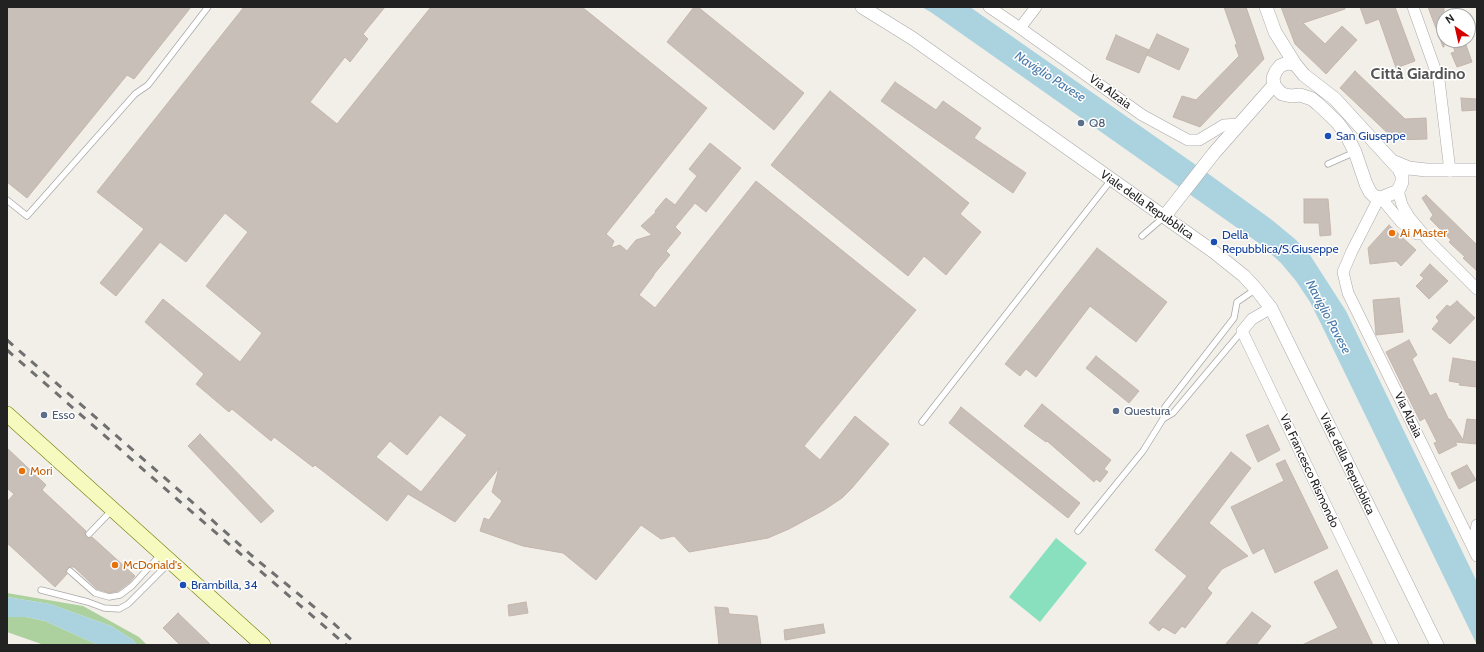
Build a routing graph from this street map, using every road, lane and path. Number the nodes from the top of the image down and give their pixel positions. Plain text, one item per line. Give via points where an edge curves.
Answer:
1 (208, 7) edge
2 (862, 7) edge
3 (989, 7) edge
4 (1036, 7) edge
5 (1266, 7) edge
6 (1414, 7) edge
7 (1020, 28) junction
8 (1275, 32) junction
9 (1295, 64) junction
10 (1280, 66) junction
11 (1274, 85) junction
12 (1239, 124) junction
13 (1355, 152) junction
14 (1392, 162) junction
15 (1328, 164) dead end
16 (1426, 170) junction
17 (1477, 170) edge
18 (1450, 171) junction
19 (1111, 180) junction
20 (1400, 187) junction
21 (1380, 198) junction
22 (7, 200) edge
23 (1164, 217) junction
24 (1142, 236) dead end
25 (1430, 242) junction
26 (1256, 289) junction
27 (1477, 289) edge
28 (1271, 308) junction
29 (1242, 331) junction
30 (7, 414) edge
31 (1163, 419) junction
32 (922, 422) dead end
33 (112, 510) junction
34 (1477, 525) edge
35 (1078, 531) dead end
36 (90, 534) dead end
37 (1476, 550) edge
38 (166, 557) junction
39 (70, 571) dead end
40 (41, 590) dead end
41 (264, 645) edge
42 (1393, 645) edge
43 (1437, 645) edge

1 - 22 lane via 148,85 134,94 27,216
2 - 19 street, Viale della Repubblica via 919,43
3 - 7 street, Via Alzaia
4 - 7 street
5 - 8 street
6 - 18 street via 1439,80
7 - 12 street, Via Alzaia via 1142,115 1188,140 1200,140 1224,125
8 - 9 street
8 - 10 street
9 - 10 street via 1287,63
9 - 14 street via 1304,75 1335,99
10 - 11 street via 1273,78
11 - 12 street
11 - 13 street via 1282,94 1312,99 1337,122
12 - 23 street via 1209,158
13 - 15 lane
13 - 21 street via 1370,192
14 - 16 street
14 - 20 street via 1402,175
16 - 18 street
16 - 20 street
17 - 18 street
19 - 23 street, Viale della Repubblica
19 - 32 lane
20 - 21 street
20 - 25 street via 1402,205
21 - 25 street via 1401,222
21 - 37 street, Via Alzaia via 1343,272 1348,293
23 - 24 lane
23 - 26 street, Viale della Repubblica via 1214,252
25 - 27 street
26 - 28 street, Viale della Repubblica
26 - 31 lane via 1237,302 1234,318 1165,407
28 - 29 street via 1252,319
28 - 43 street, Viale della Repubblica
29 - 31 lane via 1173,413
29 - 42 street, Via Francesco Rismondo
30 - 33 main road
31 - 35 lane via 1143,451
33 - 36 lane
33 - 38 main road
34 - 37 street
38 - 39 lane via 120,595 108,597 95,593
38 - 40 lane via 128,604 119,608 104,608
38 - 41 main road

